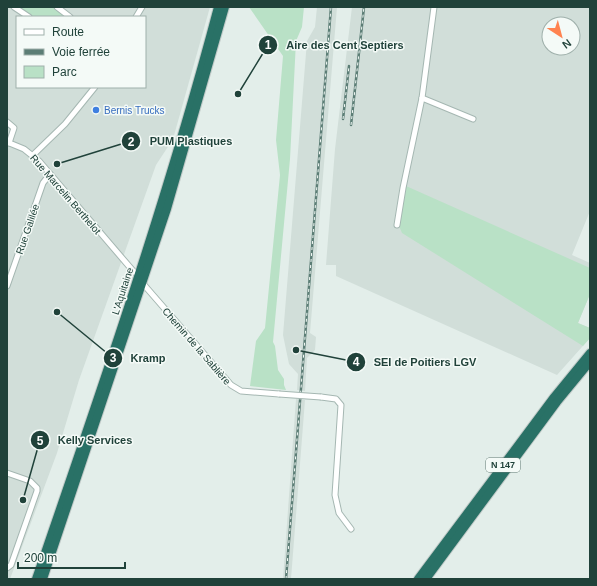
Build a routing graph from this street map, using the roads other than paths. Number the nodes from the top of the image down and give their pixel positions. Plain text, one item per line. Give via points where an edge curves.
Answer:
1 (14, 7) edge
2 (57, 7) edge
3 (142, 7) edge
4 (218, 7) edge
5 (225, 7) edge
6 (434, 7) edge
7 (28, 16) edge
8 (69, 16) edge
9 (137, 16) edge
10 (94, 88) edge
11 (422, 98) junction
12 (473, 119) dead end
13 (7, 122) edge
14 (8, 143) edge
15 (33, 155) junction
16 (50, 174) junction
17 (397, 225) dead end
18 (134, 272) dead end
19 (7, 286) edge
20 (145, 286) dead end
21 (590, 353) edge
22 (590, 362) edge
23 (7, 473) edge
24 (351, 529) dead end
25 (7, 568) edge
26 (36, 579) edge
27 (43, 579) edge
28 (418, 579) edge
29 (426, 579) edge

1 - 7 street
2 - 8 street
3 - 9 street
4 - 26 highway, L'Aquitaine via 151,237
5 - 27 highway, L'Aquitaine via 167,209
6 - 11 street
10 - 15 street via 73,115
11 - 12 street
11 - 17 street via 402,188
13 - 14 street via 14,128
14 - 15 street, Rue Marcelin Berthelot
15 - 16 street, Rue Marcelin Berthelot
16 - 18 street, Rue Marcelin Berthelot
16 - 19 street, Rue Galilée via 43,183
20 - 24 street, Chemin de la Sablière, bridge via 231,385 241,391 336,398 341,405 335,495 339,513
21 - 28 highway, N 147 via 554,396
22 - 29 highway, N 147 via 552,408
23 - 25 street via 30,481 37,491

